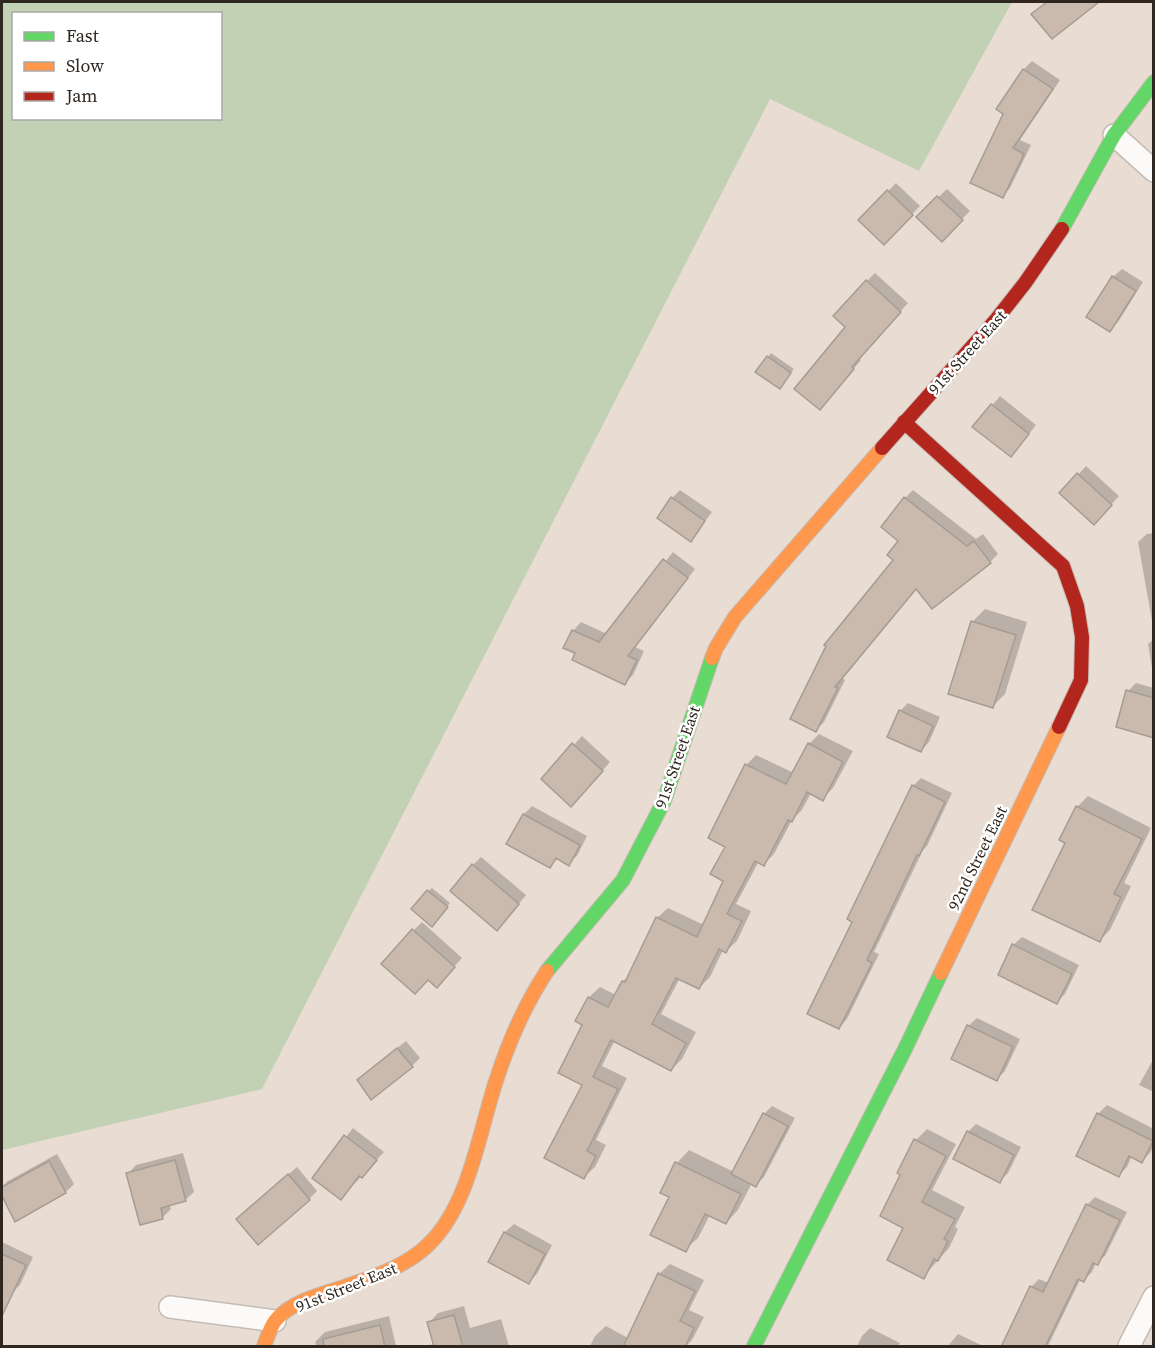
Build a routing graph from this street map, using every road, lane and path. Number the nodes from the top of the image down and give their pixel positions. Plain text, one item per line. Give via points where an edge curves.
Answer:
1 (1154, 82) edge
2 (1114, 135) junction
3 (1154, 171) edge
4 (904, 422) junction
5 (1154, 1297) edge
6 (170, 1307) dead end
7 (274, 1322) junction
8 (264, 1347) edge
9 (754, 1347) edge
10 (1129, 1347) edge

1 - 2 street, 91st Street East
2 - 3 street
2 - 4 street, 91st Street East via 1055,241 1025,284
4 - 7 street, 91st Street East via 735,617 716,648 664,801 634,860 623,880 536,988 514,1034 460,1199 446,1224 428,1245 401,1265 317,1296 291,1308
4 - 9 street, 92nd Street East via 1063,566 1079,616 1081,680 905,1049
5 - 10 street
6 - 7 street
7 - 8 street

